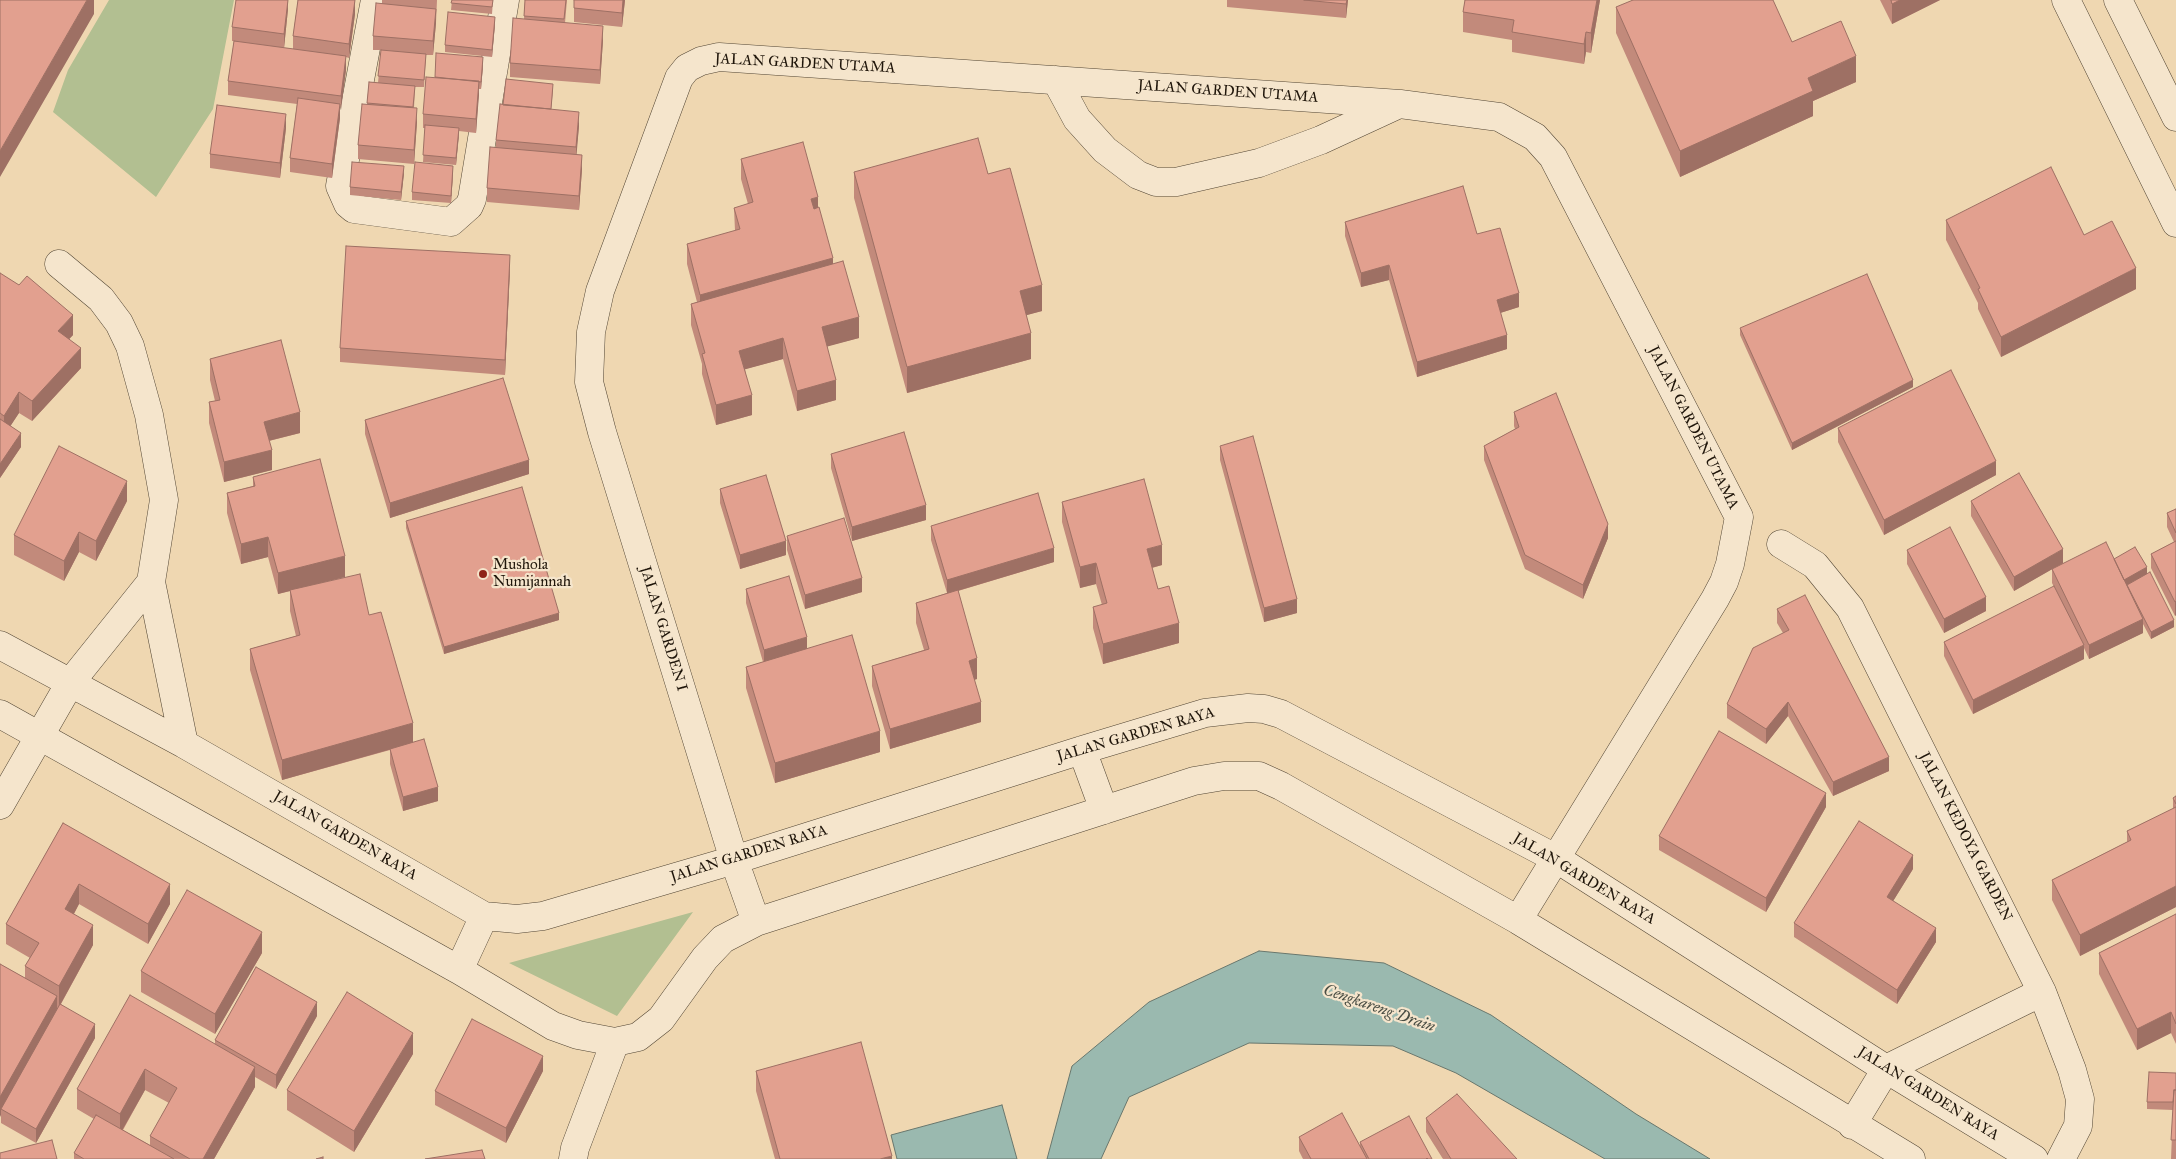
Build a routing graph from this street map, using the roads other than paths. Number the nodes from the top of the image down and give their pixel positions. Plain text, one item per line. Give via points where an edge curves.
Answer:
1 (375, 0) edge
2 (505, 0) edge
3 (2066, 0) edge
4 (2118, 0) edge
5 (1056, 80) junction
6 (1400, 104) junction
7 (2176, 117) edge
8 (2176, 223) edge
9 (59, 264) dead end
10 (591, 332) joint
11 (1781, 544) dead end
12 (151, 582) junction
13 (0, 645) edge
14 (70, 683) junction
15 (0, 714) edge
16 (39, 736) junction
17 (184, 744) junction
18 (1082, 750) junction
19 (0, 805) edge
20 (1104, 810) junction
21 (1557, 859) junction
22 (734, 860) junction
23 (484, 916) junction
24 (1518, 920) junction
25 (756, 922) junction
26 (459, 970) junction
27 (2042, 992) junction
28 (616, 1042) junction
29 (1886, 1069) junction
30 (1852, 1125) junction
31 (573, 1159) edge
32 (1911, 1159) edge
33 (2034, 1159) edge
34 (2061, 1159) edge

1 - 2 street via 340,186 348,204 354,209 451,222 469,206 472,199
3 - 8 street
4 - 7 street
5 - 6 street, JALAN GARDEN UTAMA
5 - 6 street via 1078,119 1105,150 1138,175 1156,182 1176,182 1259,163 1321,140
5 - 10 street, JALAN GARDEN UTAMA via 719,57 687,68 679,78 600,290
6 - 21 street, JALAN GARDEN UTAMA via 1499,117 1535,137 1552,157 1739,517 1730,564 1716,599
9 - 12 street via 101,299 119,323 130,346 149,415 164,500
10 - 22 street, JALAN GARDEN I via 589,382 602,432
11 - 27 street, JALAN KEDOYA GARDEN via 1815,565 1850,608
12 - 14 street
12 - 17 street
13 - 14 street, JALAN GARDEN RAYA
14 - 16 street
14 - 17 street, JALAN GARDEN RAYA
15 - 16 street
16 - 19 street
16 - 26 street
17 - 23 street, JALAN GARDEN RAYA
18 - 20 street
18 - 21 street, JALAN GARDEN RAYA via 1205,713 1264,709 1281,714
18 - 22 street, JALAN GARDEN RAYA
20 - 24 street via 1194,781 1224,776 1260,776
20 - 25 street
21 - 24 street, JALAN GARDEN UTAMA
21 - 29 street, JALAN GARDEN RAYA
22 - 23 street, JALAN GARDEN RAYA via 543,916 518,919
22 - 25 street, JALAN GARDEN I
23 - 26 street
24 - 30 street
25 - 28 street via 723,939 661,1019 638,1037
26 - 28 street via 553,1026 578,1035
27 - 29 street
27 - 34 street, JALAN KEDOYA GARDEN via 2080,1099 2078,1126
28 - 31 street
29 - 30 street
29 - 33 street, JALAN GARDEN RAYA
30 - 32 street

